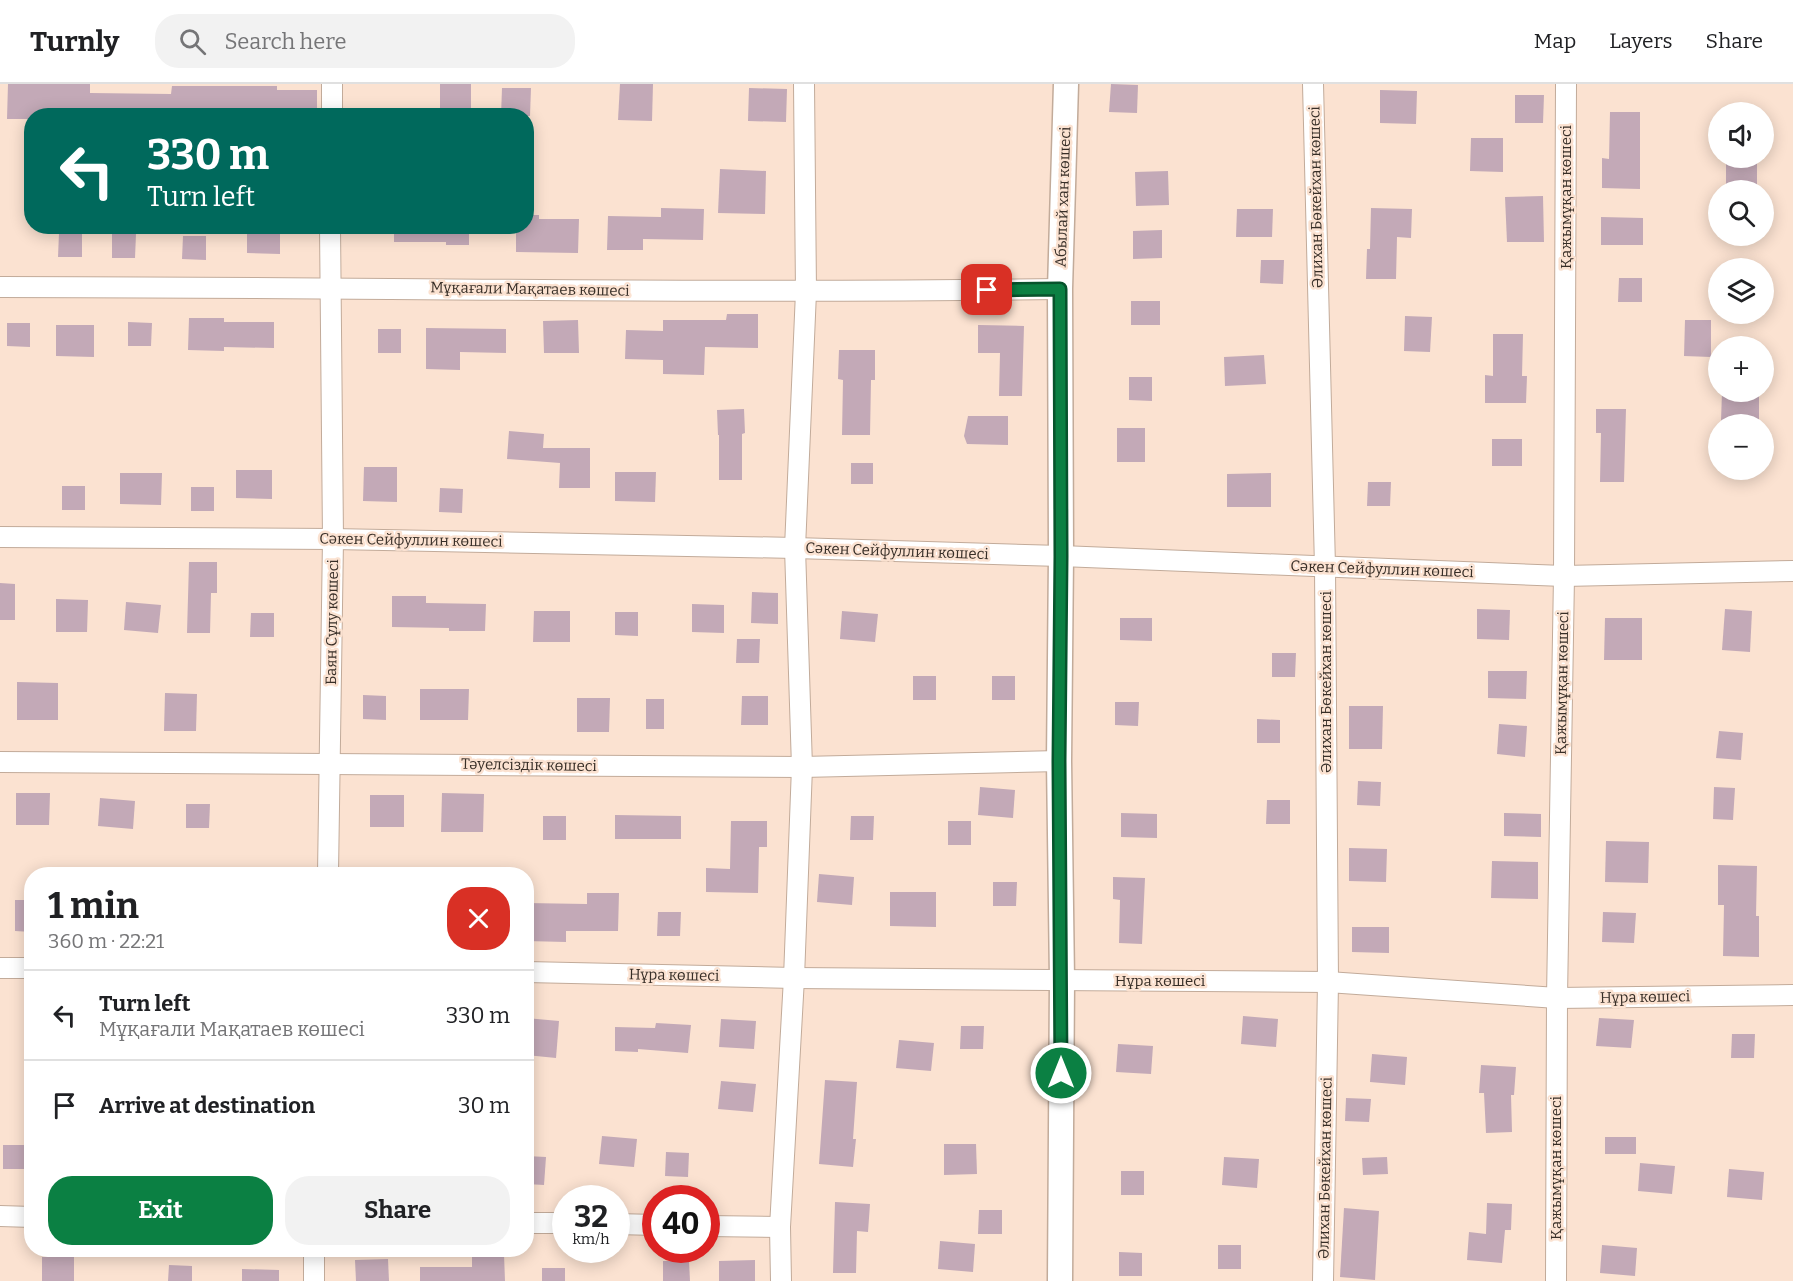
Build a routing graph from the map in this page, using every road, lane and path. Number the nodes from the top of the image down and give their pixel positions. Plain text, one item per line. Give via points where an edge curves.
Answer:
1 (333, 84) edge
2 (804, 84) edge
3 (1066, 84) edge
4 (1313, 84) edge
5 (1566, 84) edge
6 (332, 108) edge
7 (330, 234) edge
8 (0, 287) edge
9 (330, 287) junction
10 (1060, 289) junction
11 (806, 292) junction
12 (0, 537) edge
13 (333, 539) junction
14 (795, 548) junction
15 (1061, 556) junction
16 (1325, 567) junction
17 (1793, 571) edge
18 (1564, 576) junction
19 (1059, 761) junction
20 (0, 762) edge
21 (329, 763) junction
22 (802, 767) junction
23 (328, 867) edge
24 (0, 968) edge
25 (24, 968) edge
26 (534, 972) edge
27 (794, 978) junction
28 (1062, 980) junction
29 (1328, 982) junction
30 (1793, 995) edge
31 (1557, 998) junction
32 (0, 1216) edge
33 (24, 1216) edge
34 (534, 1222) edge
35 (552, 1223) edge
36 (720, 1226) edge
37 (780, 1227) junction
38 (314, 1257) edge
39 (314, 1281) edge
40 (781, 1281) edge
41 (1060, 1281) edge
42 (1323, 1281) edge
43 (1556, 1281) edge

1 - 6 street
2 - 11 street
3 - 10 street, Абылай хан көшесі
4 - 16 street, Әлихан Бөкейхан көшесі
5 - 18 street, Қажымұқан көшесі
7 - 9 street, Баян Сұлу көшесі
8 - 9 street, Мұқағали Мақатаев көшесі
9 - 11 street, Мұқағали Мақатаев көшесі
9 - 13 street, Баян Сұлу көшесі
10 - 11 street, Мұқағали Мақатаев көшесі
10 - 15 street, Абылай хан көшесі
11 - 14 street
12 - 13 street, Сәкен Сейфуллин көшесі
13 - 14 street, Сәкен Сейфуллин көшесі
13 - 21 street, Баян Сұлу көшесі
14 - 15 street, Сәкен Сейфуллин көшесі
14 - 22 street
15 - 16 street, Сәкен Сейфуллин көшесі
15 - 19 street, Абылай хан көшесі
16 - 18 street, Сәкен Сейфуллин көшесі
16 - 29 street, Әлихан Бөкейхан көшесі
17 - 18 street, Сәкен Сейфуллин көшесі
18 - 31 street, Қажымұқан көшесі
19 - 22 street, Тәуелсіздік көшесі
19 - 28 street, Абылай хан көшесі
20 - 21 street, Тәуелсіздік көшесі
21 - 22 street, Тәуелсіздік көшесі
21 - 23 street, Баян Сұлу көшесі
22 - 27 street
24 - 25 street
26 - 27 street, Нұра көшесі
27 - 28 street, Нұра көшесі
27 - 37 street
28 - 29 street, Нұра көшесі
28 - 41 street, Абылай хан көшесі
29 - 31 street, Нұра көшесі
29 - 42 street, Әлихан Бөкейхан көшесі
30 - 31 street, Нұра көшесі
31 - 43 street, Қажымұқан көшесі
32 - 33 street
34 - 35 street
36 - 37 street
37 - 40 street
38 - 39 street

